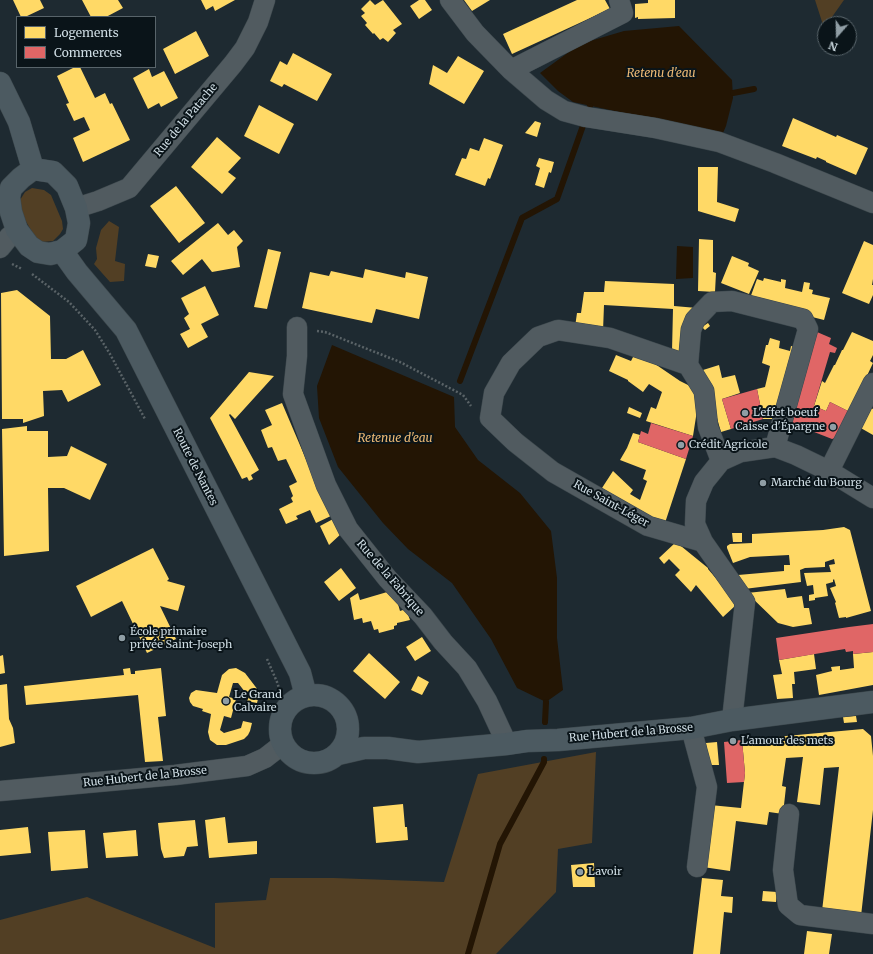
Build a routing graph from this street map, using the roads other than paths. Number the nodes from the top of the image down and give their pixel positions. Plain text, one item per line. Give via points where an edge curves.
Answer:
1 (265, 0) edge
2 (450, 0) edge
3 (619, 0) edge
4 (511, 70) junction
5 (0, 83) edge
6 (33, 169) junction
7 (4, 197) edge
8 (873, 203) edge
9 (76, 208) junction
10 (17, 230) junction
11 (62, 251) junction
12 (3, 255) edge
13 (297, 328) road end
14 (688, 365) junction
15 (873, 383) edge
16 (775, 447) junction
17 (721, 461) junction
18 (829, 471) junction
19 (873, 498) edge
20 (703, 542) junction
21 (306, 696) junction
22 (873, 702) edge
23 (732, 720) junction
24 (348, 723) junction
25 (691, 728) junction
26 (517, 743) junction
27 (283, 744) junction
28 (388, 748) junction
29 (338, 754) junction
30 (0, 791) edge
31 (789, 814) dead end
32 (697, 867) dead end
33 (873, 924) edge

1 - 9 street, Rue de la Patache via 245,48 129,188
2 - 4 street via 475,33
3 - 4 street via 623,13
4 - 8 street via 546,100 564,111 719,142
5 - 6 main road via 19,122
6 - 7 main road
6 - 9 main road via 52,172 67,186
7 - 10 main road
9 - 11 main road via 79,223 76,240
10 - 11 main road via 29,246 38,252 50,254
10 - 12 street via 9,237
11 - 21 main road, Route de Nantes via 126,330 300,673
13 - 26 street, Rue de la Fabrique via 293,394 326,486 348,529 387,578 467,668
14 - 16 street via 691,330 695,320 712,302 732,301 803,319 808,330
14 - 17 street via 704,391 708,427
14 - 20 street, Rue Saint-Léger via 610,338 558,330 538,337 511,363 494,393 490,418 553,472 648,526
15 - 18 street
16 - 17 street via 741,452
16 - 18 street
17 - 20 street via 704,482 696,501 695,524
18 - 19 street
20 - 23 street via 745,602
21 - 24 main road via 328,698 344,712
21 - 27 main road via 295,700 286,709 280,726
22 - 23 main road, Rue Hubert de la Brosse
23 - 25 main road, Rue Hubert de la Brosse
24 - 28 main road, Rue Hubert de la Brosse via 368,733
24 - 29 main road via 345,745
25 - 26 main road, Rue Hubert de la Brosse
25 - 32 street via 707,787
26 - 28 main road, Rue Hubert de la Brosse via 418,752
27 - 29 main road via 290,755 302,762 314,764 327,761
27 - 30 street, Rue Hubert de la Brosse via 265,758 247,766
28 - 29 main road, Rue Hubert de la Brosse via 364,748
31 - 33 street via 783,870 788,905 800,915

